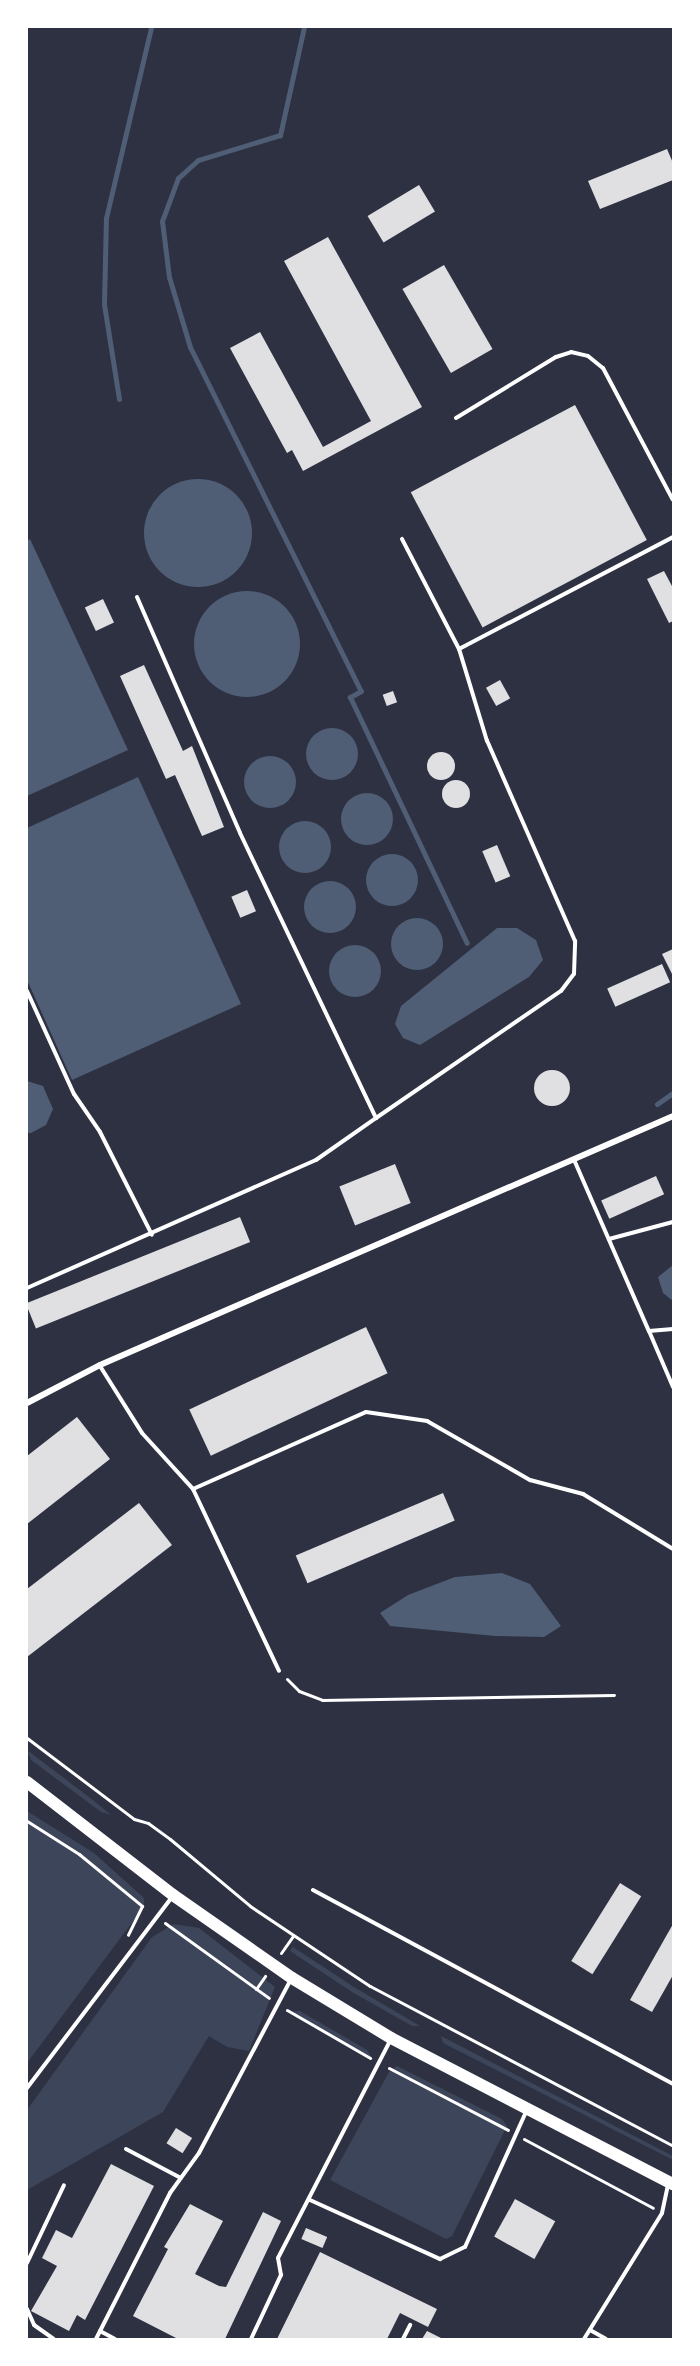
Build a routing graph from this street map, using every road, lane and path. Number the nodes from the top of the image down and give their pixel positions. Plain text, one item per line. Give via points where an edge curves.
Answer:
1 (456, 418) dead end
2 (673, 500) edge
3 (673, 537) edge
4 (402, 539) dead end
5 (137, 597) dead end
6 (459, 649) junction
7 (27, 991) edge
8 (673, 1116) edge
9 (376, 1118) junction
10 (575, 1161) junction
11 (673, 1221) edge
12 (152, 1235) junction
13 (609, 1239) junction
14 (27, 1288) edge
15 (673, 1329) edge
16 (649, 1331) junction
17 (100, 1365) junction
18 (673, 1387) edge
19 (27, 1402) edge
20 (193, 1489) junction
21 (673, 1549) edge
22 (279, 1671) joint
23 (614, 1695) dead end
24 (27, 1738) edge
25 (27, 1782) edge
26 (27, 1821) edge
27 (313, 1890) dead end
28 (173, 1895) junction
29 (142, 1906) junction
30 (156, 1917) junction
31 (128, 1935) dead end
32 (292, 1978) junction
33 (277, 2004) junction
34 (391, 2038) junction
35 (379, 2063) junction
36 (673, 2084) edge
37 (27, 2088) edge
38 (527, 2110) junction
39 (515, 2133) junction
40 (673, 2146) edge
41 (126, 2148) dead end
42 (181, 2178) junction
43 (671, 2183) edge
44 (64, 2185) dead end
45 (310, 2200) junction
46 (662, 2213) junction
47 (27, 2263) edge
48 (27, 2308) edge
49 (410, 2325) dead end
50 (590, 2330) junction
51 (100, 2331) junction
52 (54, 2339) edge
53 (96, 2339) edge
54 (115, 2339) edge
55 (251, 2339) edge
56 (403, 2339) edge
57 (584, 2339) edge
58 (606, 2339) edge

1 - 2 lane via 556,357 571,352 588,356 603,368
3 - 6 lane
4 - 6 lane
5 - 9 lane via 240,833
6 - 9 lane via 487,741 575,941 574,974 561,991
7 - 12 lane via 74,1094 100,1132
8 - 10 street
9 - 12 lane via 316,1160
10 - 13 lane
10 - 17 street
11 - 13 lane
12 - 14 lane
13 - 16 lane
15 - 16 lane
16 - 18 lane
17 - 19 street
17 - 20 lane via 142,1433
20 - 21 lane via 366,1412 427,1421 530,1480 583,1494
20 - 22 lane
22 - 23 path via 299,1691 322,1700
24 - 40 path via 134,1819 148,1823 170,1839 250,1906 370,1986
25 - 28 main road
26 - 29 path via 79,1854
27 - 36 lane
28 - 30 lane
28 - 32 main road
29 - 30 path
29 - 31 path
30 - 33 path
30 - 37 lane
32 - 33 lane
32 - 34 main road
33 - 35 path
33 - 42 lane via 199,2153
34 - 35 lane
34 - 38 main road
35 - 39 path
35 - 45 lane
38 - 39 lane
38 - 43 main road
39 - 45 lane via 465,2247 440,2259
39 - 46 path
41 - 42 lane
42 - 51 lane
43 - 46 lane
44 - 47 lane
45 - 55 lane via 279,2258 281,2276
46 - 50 lane
48 - 52 lane via 34,2325
49 - 56 lane
50 - 57 lane
50 - 58 lane
51 - 53 lane
51 - 54 lane

